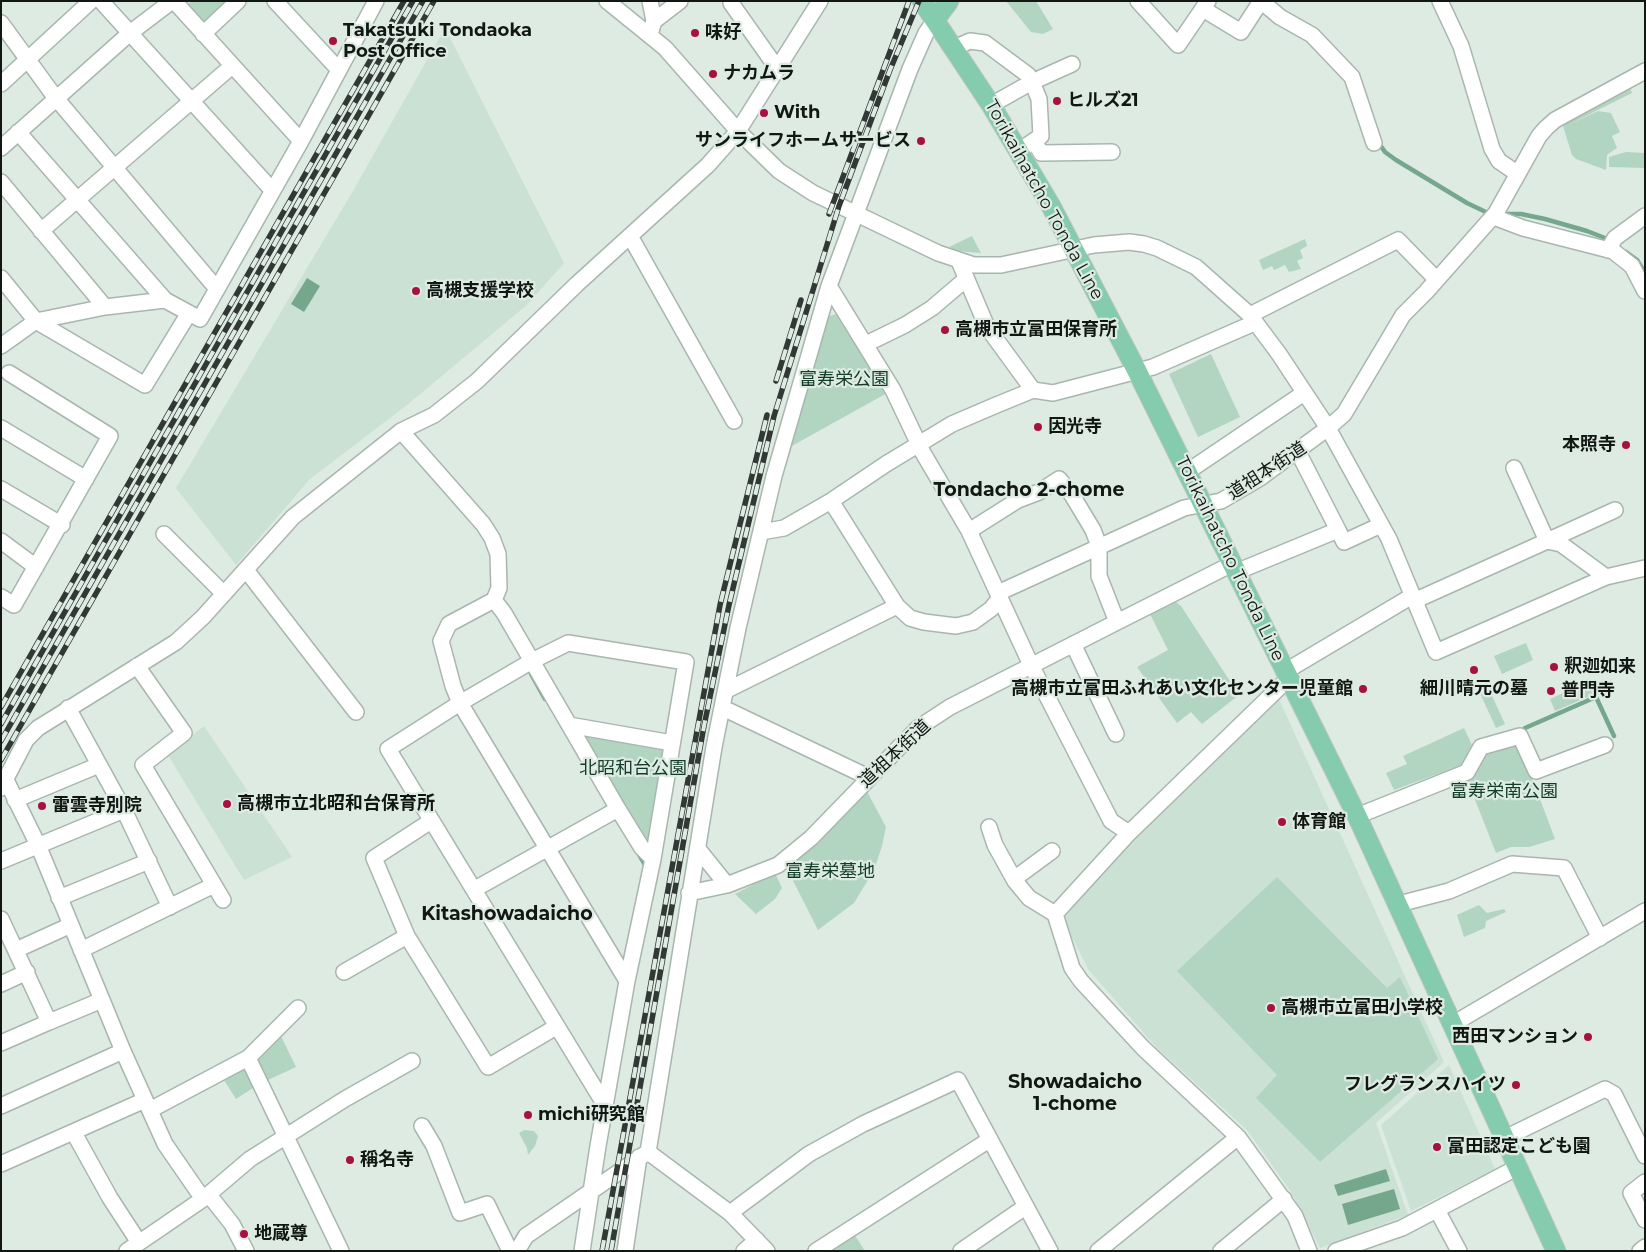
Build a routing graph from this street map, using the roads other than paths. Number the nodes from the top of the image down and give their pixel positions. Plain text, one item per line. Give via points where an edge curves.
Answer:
1 (91, 1) edge
2 (101, 1) edge
3 (173, 1) edge
4 (238, 1) edge
5 (275, 1) edge
6 (360, 1) edge
7 (607, 1) edge
8 (650, 1) edge
9 (680, 1) edge
10 (820, 1) edge
11 (922, 1) edge
12 (949, 1) edge
13 (1138, 1) edge
14 (1261, 1) edge
15 (1440, 1) edge
16 (731, 3) dead end
17 (1205, 5) edge
18 (374, 7) edge
19 (935, 20) junction
20 (1, 23) edge
21 (652, 28) junction
22 (130, 33) junction
23 (203, 34) junction
24 (954, 48) junction
25 (28, 60) junction
26 (1072, 64) dead end
27 (232, 66) junction
28 (777, 68) junction
29 (339, 70) junction
30 (1645, 71) edge
31 (1, 84) edge
32 (1028, 84) junction
33 (55, 97) junction
34 (193, 102) junction
35 (991, 105) junction
36 (738, 131) junction
37 (18, 132) junction
38 (301, 141) junction
39 (1374, 143) dead end
40 (1027, 146) junction
41 (1, 148) edge
42 (1112, 152) dead end
43 (114, 167) junction
44 (1518, 174) junction
45 (1, 182) edge
46 (272, 190) junction
47 (75, 200) junction
48 (856, 212) junction
49 (1645, 216) edge
50 (1494, 217) junction
51 (42, 230) junction
52 (630, 236) junction
53 (1074, 249) junction
54 (1608, 250) junction
55 (959, 260) junction
56 (1, 278) edge
57 (966, 279) junction
58 (1436, 279) junction
59 (829, 286) junction
60 (217, 289) junction
61 (1645, 291) edge
62 (164, 300) junction
63 (105, 307) junction
64 (189, 313) junction
65 (1252, 319) junction
66 (36, 321) junction
67 (866, 344) junction
68 (1, 346) edge
69 (1137, 371) junction
70 (4, 375) edge
71 (1032, 390) junction
72 (1304, 393) junction
73 (734, 421) dead end
74 (1, 428) edge
75 (1328, 428) junction
76 (401, 431) junction
77 (920, 444) junction
78 (1298, 452) junction
79 (1514, 468) dead end
80 (1187, 472) junction
81 (86, 479) junction
82 (1, 489) edge
83 (831, 502) junction
84 (1203, 504) junction
85 (1615, 510) dead end
86 (62, 525) junction
87 (1381, 525) junction
88 (1338, 530) junction
89 (969, 531) junction
90 (761, 532) junction
91 (164, 534) dead end
92 (1, 541) edge
93 (1547, 541) junction
94 (1099, 546) junction
95 (36, 567) junction
96 (1234, 568) junction
97 (1645, 568) edge
98 (246, 570) junction
99 (1606, 577) junction
100 (224, 594) junction
101 (999, 596) junction
102 (1, 597) edge
103 (1413, 598) junction
104 (494, 600) junction
105 (897, 606) junction
106 (1117, 622) junction
107 (1073, 644) junction
108 (532, 661) junction
109 (1031, 665) junction
110 (137, 666) junction
111 (1287, 674) junction
112 (727, 690) junction
113 (460, 703) junction
114 (68, 708) junction
115 (723, 708) junction
116 (356, 712) dead end
117 (569, 725) junction
118 (1116, 734) dead end
119 (672, 743) junction
120 (1605, 745) dead end
121 (99, 765) junction
122 (868, 777) junction
123 (4, 784) edge
124 (15, 800) junction
125 (618, 809) junction
126 (124, 810) junction
127 (1357, 816) junction
128 (431, 821) junction
129 (989, 827) dead end
130 (1129, 832) junction
131 (38, 845) junction
132 (547, 848) junction
133 (698, 849) junction
134 (1052, 851) dead end
135 (653, 859) junction
136 (1, 861) edge
137 (149, 861) junction
138 (1014, 879) junction
139 (214, 885) junction
140 (727, 885) junction
141 (475, 889) junction
142 (689, 893) junction
143 (59, 898) junction
144 (223, 900) dead end
145 (1399, 904) junction
146 (170, 907) junction
147 (1645, 911) edge
148 (1055, 914) junction
149 (2, 921) edge
150 (70, 925) junction
151 (407, 936) junction
152 (1600, 938) junction
153 (16, 950) junction
154 (81, 950) junction
155 (27, 972) junction
156 (344, 972) dead end
157 (627, 981) junction
158 (1, 984) edge
159 (102, 1000) junction
160 (298, 1008) dead end
161 (49, 1022) junction
162 (1453, 1024) junction
163 (556, 1027) junction
164 (1, 1043) edge
165 (123, 1051) junction
166 (248, 1058) junction
167 (412, 1061) dead end
168 (148, 1105) junction
169 (605, 1105) junction
170 (1, 1106) edge
171 (422, 1126) dead end
172 (74, 1133) junction
173 (286, 1136) junction
174 (1238, 1137) junction
175 (1505, 1138) junction
176 (990, 1140) junction
177 (643, 1154) junction
178 (1645, 1156) edge
179 (1, 1164) edge
180 (1518, 1168) junction
181 (1645, 1182) edge
182 (592, 1189) junction
183 (206, 1197) junction
184 (1284, 1198) junction
185 (1025, 1207) junction
186 (1436, 1210) junction
187 (730, 1213) junction
188 (1645, 1220) edge
189 (133, 1246) edge
190 (762, 1246) edge
191 (1645, 1247) edge
192 (246, 1251) edge
193 (341, 1251) edge
194 (510, 1251) edge
195 (516, 1251) edge
196 (582, 1251) edge
197 (625, 1251) edge
198 (744, 1251) edge
199 (816, 1251) edge
200 (961, 1251) edge
201 (1050, 1251) edge
202 (1098, 1251) edge
203 (1221, 1251) edge
204 (1309, 1251) edge
205 (1336, 1251) edge
206 (1459, 1251) edge
207 (1556, 1251) edge
208 (1640, 1251) edge

1 - 25 street
2 - 22 street
3 - 22 street
3 - 23 street
4 - 23 street
5 - 29 street
6 - 18 street
7 - 21 street
8 - 21 street
9 - 21 street
10 - 28 street
11 - 19 main road, Torikaihatcho Tonda Line
12 - 19 main road
13 - 17 street via 1178,45
14 - 17 street via 1242,32
14 - 39 street via 1280,17 1312,35 1352,77
15 - 44 street via 1460,46 1492,149 1500,161
16 - 28 street
18 - 29 street
19 - 24 main road, Torikaihatcho Tonda Line
19 - 48 street via 910,69
20 - 25 street
21 - 36 street via 665,48
22 - 33 street
22 - 34 street
23 - 27 street
24 - 32 street via 970,41 984,43 1028,75
24 - 35 main road, Torikaihatcho Tonda Line
25 - 31 street
25 - 33 street
26 - 32 street
27 - 34 street
27 - 38 street
28 - 36 street
29 - 38 street
30 - 44 street, 道祖本街道 via 1555,120 1539,136
32 - 35 street
32 - 40 street via 1041,109 1041,136
33 - 37 street
33 - 43 street
34 - 43 street
34 - 46 street
35 - 40 main road, Torikaihatcho Tonda Line
36 - 48 street via 779,171 813,193
36 - 52 street via 708,165
37 - 41 street
37 - 47 street
38 - 46 street
40 - 42 street via 1041,153
40 - 53 main road, Torikaihatcho Tonda Line
43 - 47 street
43 - 60 street
44 - 50 street, 道祖本街道
45 - 51 street
46 - 60 street
47 - 51 street
47 - 62 street
48 - 55 street via 938,253
48 - 59 street
49 - 54 street via 1614,238
50 - 54 street via 1523,228
50 - 58 street, 道祖本街道
51 - 63 street
52 - 73 street
52 - 76 street via 477,381 434,415
53 - 55 street via 1001,265
53 - 65 street via 1129,242 1157,248 1196,267
53 - 69 main road, Torikaihatcho Tonda Line
54 - 61 street via 1632,266
55 - 57 street
56 - 66 street
57 - 67 street via 932,308
57 - 71 street via 987,327
58 - 65 street via 1398,240
58 - 75 street, 道祖本街道 via 1403,315 1344,414
59 - 67 street
59 - 90 street
60 - 64 street via 200,319
62 - 63 street
62 - 64 street
63 - 66 street
64 - 66 street via 145,385
65 - 69 street via 1153,367
65 - 72 street
66 - 68 street
67 - 77 street
69 - 71 street via 1053,393
69 - 80 main road, Torikaihatcho Tonda Line
70 - 81 street via 110,436
71 - 77 street via 952,424
72 - 75 street
72 - 80 street
74 - 81 street
75 - 78 street, 道祖本街道
75 - 87 street
76 - 98 street via 293,517
76 - 104 street via 492,538 498,554 499,588
77 - 83 street
77 - 89 street
78 - 84 street, 道祖本街道 via 1221,501
78 - 88 street
79 - 93 street
80 - 84 main road, Torikaihatcho Tonda Line
81 - 86 street
82 - 86 street
83 - 90 street via 784,528
83 - 105 street
84 - 94 street, 道祖本街道 via 1184,508
84 - 96 main road, Torikaihatcho Tonda Line
85 - 93 street
86 - 95 street
87 - 88 street via 1344,542
87 - 103 street
88 - 96 street, 道祖本街道
89 - 94 street via 1059,478 1072,494
89 - 101 street
90 - 112 street
91 - 100 street
92 - 95 street
93 - 99 street via 1561,544
93 - 103 street
94 - 101 street, 道祖本街道
94 - 106 street via 1098,576
95 - 102 street via 14,605
96 - 106 street, 道祖本街道
96 - 111 main road, Torikaihatcho Tonda Line
97 - 99 street
98 - 100 street
98 - 116 street
99 - 103 street via 1436,652
100 - 110 street via 176,642
101 - 105 street, 道祖本街道 via 991,609 973,622 956,626 910,618
101 - 109 street
103 - 111 street
104 - 108 street
104 - 113 street via 449,624 441,641
105 - 112 street
106 - 107 street, 道祖本街道
107 - 109 street, 道祖本街道
107 - 118 street
108 - 113 street
108 - 117 street
108 - 119 street via 568,642 686,662
109 - 122 street, 道祖本街道 via 918,728
109 - 130 street via 1110,821
110 - 114 street
110 - 139 street via 184,733 142,765
111 - 127 main road, Torikaihatcho Tonda Line
111 - 130 street
112 - 115 street
113 - 128 street via 388,749
113 - 132 street
114 - 121 street
114 - 123 street via 26,740
115 - 122 street
115 - 133 street
117 - 119 street
117 - 125 street
119 - 135 street
120 - 127 street via 1536,771 1520,736 1482,747 1467,772
121 - 124 street
121 - 126 street
122 - 140 street, 道祖本街道 via 811,838 781,862
123 - 124 street
124 - 131 street
125 - 132 street
125 - 135 street via 642,848
126 - 131 street
126 - 137 street
127 - 145 main road, Torikaihatcho Tonda Line
128 - 141 street
128 - 151 street via 374,858
129 - 138 street
130 - 148 street
131 - 136 street
131 - 143 street
132 - 141 street
132 - 157 street
133 - 140 street
133 - 142 street
134 - 138 street
135 - 157 street
137 - 143 street
137 - 146 street
138 - 148 street via 1029,898
139 - 144 street
139 - 146 street
140 - 142 street, 道祖本街道
141 - 163 street
142 - 177 street
143 - 150 street
145 - 152 street via 1449,890 1512,864 1564,868
145 - 162 main road, Torikaihatcho Tonda Line
146 - 154 street
147 - 152 street
148 - 174 street via 1072,968 1082,981 1143,1048
149 - 153 street
150 - 153 street
150 - 154 street
151 - 156 street
151 - 163 street via 488,1067
152 - 162 street
153 - 155 street
154 - 159 street
155 - 158 street
155 - 161 street
157 - 169 street
159 - 161 street
159 - 165 street
160 - 166 street
161 - 164 street
162 - 175 main road, Torikaihatcho Tonda Line
163 - 169 street
165 - 168 street
165 - 170 street
166 - 168 street
166 - 173 street
167 - 173 street
168 - 172 street
168 - 183 street via 165,1144
169 - 182 street
171 - 194 street via 434,1146 460,1213 486,1204
172 - 179 street
172 - 189 street
173 - 183 street via 250,1159
173 - 193 street
174 - 184 street
174 - 202 street
175 - 178 street via 1605,1089 1614,1094
175 - 180 main road, Torikaihatcho Tonda Line
176 - 185 street
176 - 187 street via 958,1080 863,1124 808,1154
176 - 199 street
177 - 182 street
177 - 187 street
177 - 197 street
180 - 186 street
180 - 207 main road, Torikaihatcho Tonda Line
181 - 188 street via 1631,1193
182 - 195 street via 526,1236
182 - 196 street
183 - 189 street
183 - 192 street via 232,1224
184 - 203 street
184 - 204 street via 1296,1216
185 - 200 street
185 - 201 street
186 - 205 street via 1402,1228
186 - 206 street
187 - 190 street
190 - 198 street
191 - 208 street

